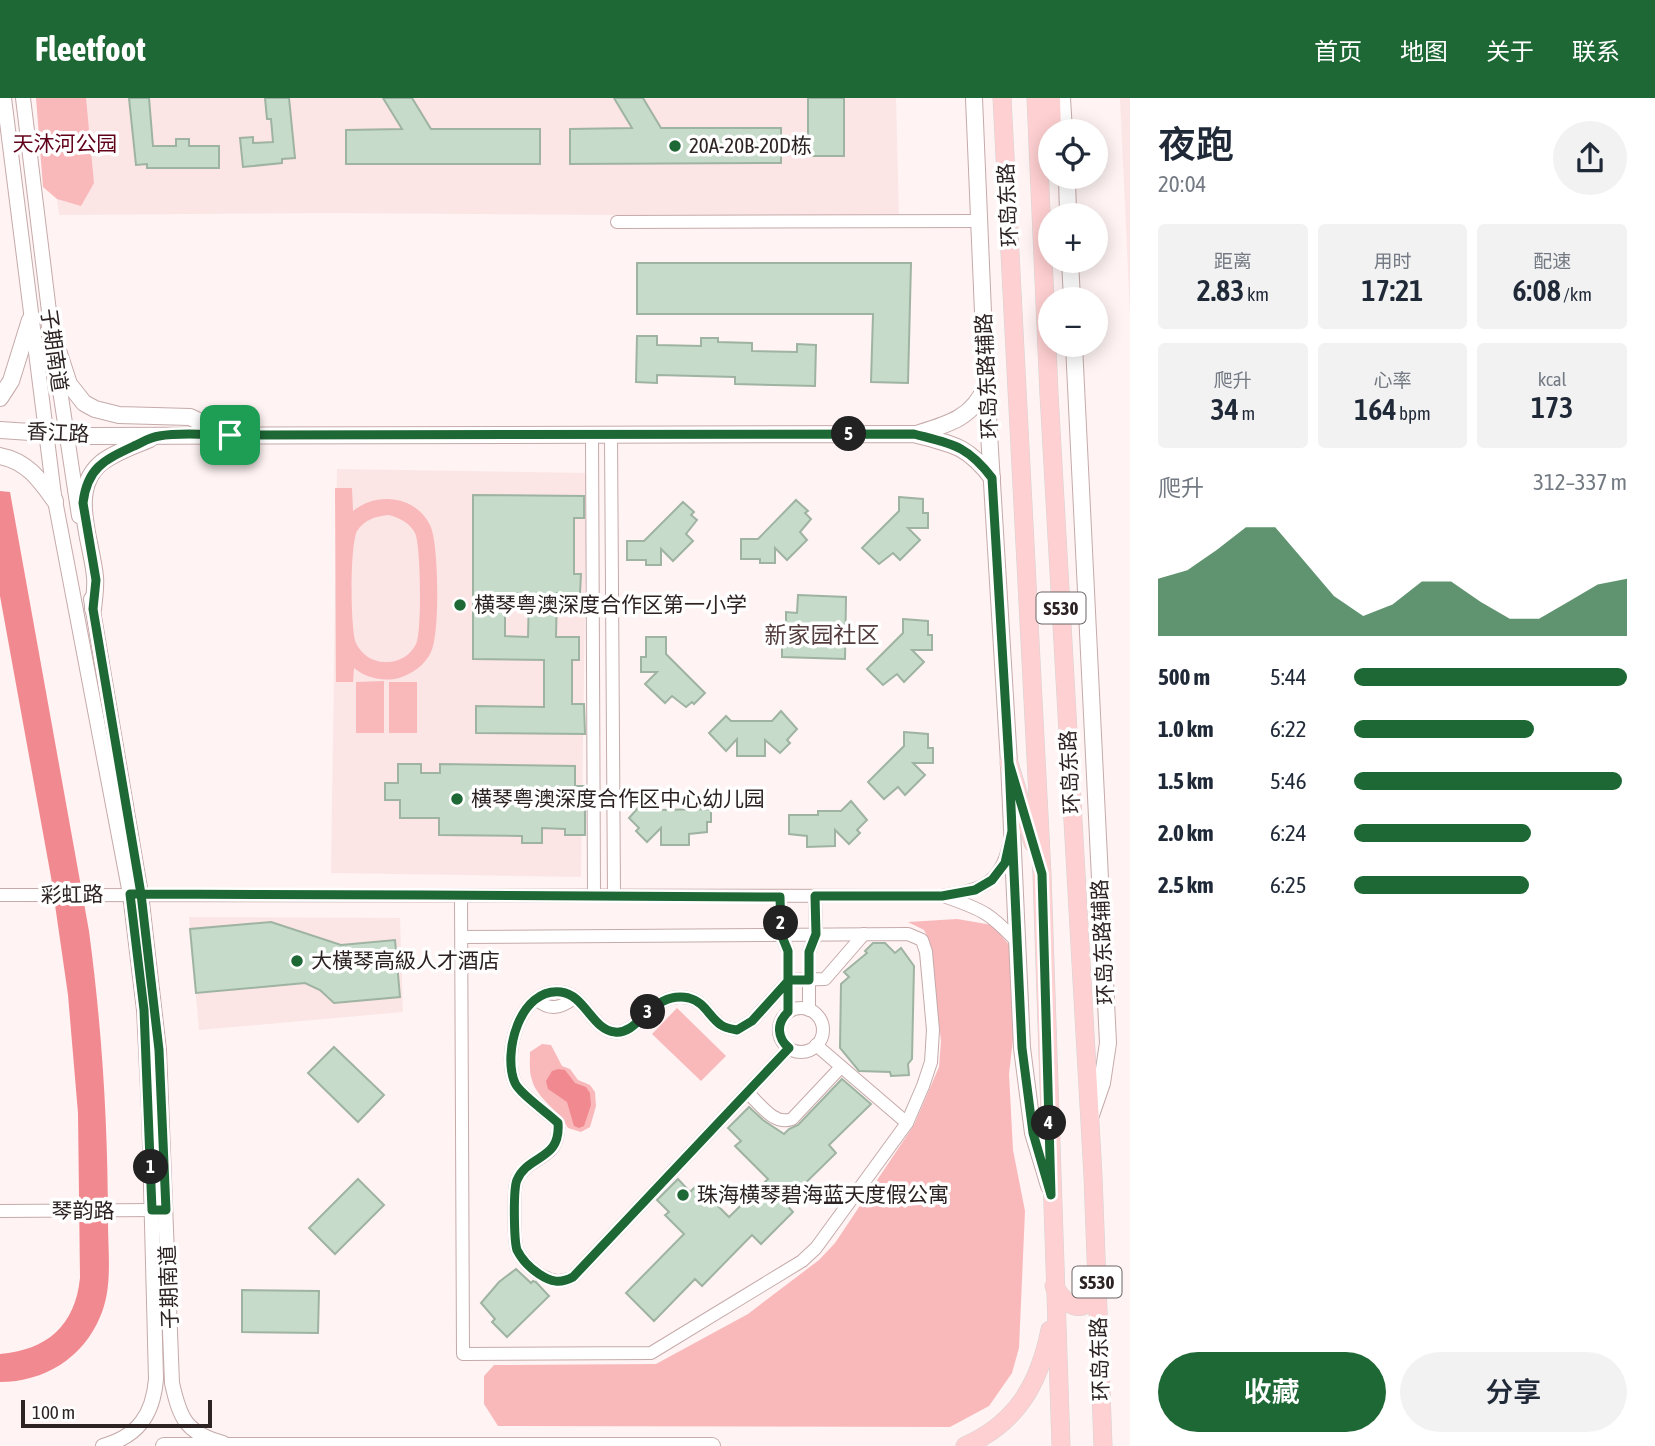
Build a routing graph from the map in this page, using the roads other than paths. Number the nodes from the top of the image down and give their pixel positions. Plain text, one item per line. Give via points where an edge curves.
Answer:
1 (4, 98) edge
2 (23, 98) edge
3 (974, 98) edge
4 (1002, 98) edge
5 (1036, 98) edge
6 (1051, 98) edge
7 (1062, 98) edge
8 (1052, 119) edge
9 (1063, 119) edge
10 (1038, 143) edge
11 (1040, 189) edge
12 (979, 221) junction
13 (617, 222) dead end
14 (30, 320) junction
15 (50, 326) junction
16 (1075, 357) edge
17 (986, 384) junction
18 (0, 398) edge
19 (0, 430) edge
20 (46, 433) junction
21 (66, 434) junction
22 (914, 434) junction
23 (230, 435) junction
24 (592, 435) junction
25 (611, 435) junction
26 (157, 436) junction
27 (0, 456) edge
28 (992, 478) junction
29 (55, 501) junction
30 (93, 609) junction
31 (1009, 763) junction
32 (1012, 831) junction
33 (1042, 874) junction
34 (135, 894) junction
35 (0, 895) edge
36 (594, 895) junction
37 (614, 895) junction
38 (461, 896) junction
39 (815, 896) junction
40 (942, 896) junction
41 (780, 897) junction
42 (781, 934) junction
43 (816, 934) junction
44 (864, 934) junction
45 (463, 937) junction
46 (1019, 944) junction
47 (789, 980) junction
48 (809, 980) junction
49 (809, 1010) junction
50 (788, 1012) junction
51 (816, 1045) junction
52 (789, 1048) junction
53 (841, 1067) junction
54 (748, 1093) junction
55 (1090, 1117) junction
56 (906, 1123) junction
57 (1051, 1195) junction
58 (159, 1210) junction
59 (0, 1211) edge
60 (1097, 1286) junction
61 (1055, 1295) junction
62 (231, 1445) edge
63 (103, 1446) edge
64 (164, 1446) edge
65 (418, 1446) edge
66 (712, 1446) edge
67 (965, 1446) edge
68 (1061, 1446) edge
69 (1103, 1446) edge

1 - 14 street, 子期南道
2 - 15 street, 子期南道
3 - 12 main road, 环岛东路辅路
4 - 33 main road, 环岛东路 / S530
5 - 10 main road, 环岛东路 / S530
6 - 8 main road
7 - 9 main road
11 - 55 main road, 环岛东路 / S530
12 - 13 street
12 - 17 main road, 环岛东路辅路
14 - 18 main road via 11,381
14 - 20 street, 子期南道
15 - 21 street, 子期南道
15 - 23 main road via 69,384 84,403 118,415 190,417
16 - 55 main road, 环岛东路辅路 via 1108,1043 1102,1083
17 - 22 main road via 966,415
17 - 28 main road, 环岛东路辅路
19 - 20 main road, 香江路
20 - 21 main road, 香江路
20 - 29 street, 子期南道
21 - 26 main road, 香江路
21 - 30 street, 子期南道
22 - 25 main road, 香江路
22 - 28 main road via 966,450
23 - 24 main road, 香江路
23 - 26 main road, 香江路
24 - 25 main road, 香江路
24 - 36 street
25 - 37 street
26 - 30 main road via 108,458 87,482 83,503 96,580
27 - 29 main road via 31,470
28 - 31 main road, 环岛东路辅路
29 - 34 street, 子期南道
30 - 34 street, 子期南道
31 - 32 main road, 环岛东路辅路
31 - 33 main road
32 - 40 street via 1005,863 992,880 975,890
32 - 46 main road, 环岛东路辅路
33 - 57 main road, 环岛东路 / S530
34 - 35 street, 彩虹路
34 - 38 street, 彩虹路
34 - 58 street, 子期南道
36 - 37 street, 彩虹路
36 - 38 street, 彩虹路
37 - 41 street, 彩虹路
38 - 45 street
39 - 40 street, 彩虹路
39 - 41 street, 彩虹路
39 - 43 street
40 - 46 street via 993,916
41 - 42 street
42 - 43 street
42 - 45 street
42 - 47 street via 788,951
43 - 44 street
43 - 48 street via 809,952
44 - 48 street via 825,979
44 - 56 street via 908,934 924,944 933,1030 931,1062
45 - 56 street via 463,1354 651,1353 802,1261
46 - 57 main road, 环岛东路辅路 via 1022,1048 1033,1133
47 - 48 street
47 - 50 street
47 - 54 street via 752,1021 737,1030 722,1026 701,1003 688,998 658,1003 618,1033 606,1030 563,992 537,999 517,1021 512,1069 516,1085 558,1123 559,1134 550,1151 516,1181 517,1249 528,1267 549,1280 564,1282 573,1277
48 - 49 street
49 - 50 street
49 - 51 street via 822,1026
50 - 52 street via 779,1030
51 - 52 street via 803,1052
51 - 53 street
52 - 54 street
53 - 54 street via 786,1121 777,1120
53 - 56 street
55 - 60 main road, 环岛东路 / S530
57 - 61 main road, 环岛东路 / S530
58 - 59 street, 琴韵路
58 - 62 street, 子期南道 via 177,1405 189,1427 202,1437
58 - 63 street, 子期南道 via 154,1398 134,1431
60 - 61 main road via 1093,1299 1082,1307
60 - 69 main road, 环岛东路 / S530
61 - 67 main road via 1044,1359 1024,1399 1000,1425
61 - 68 main road, 环岛东路 / S530
62 - 64 main road
62 - 65 main road
65 - 66 main road

